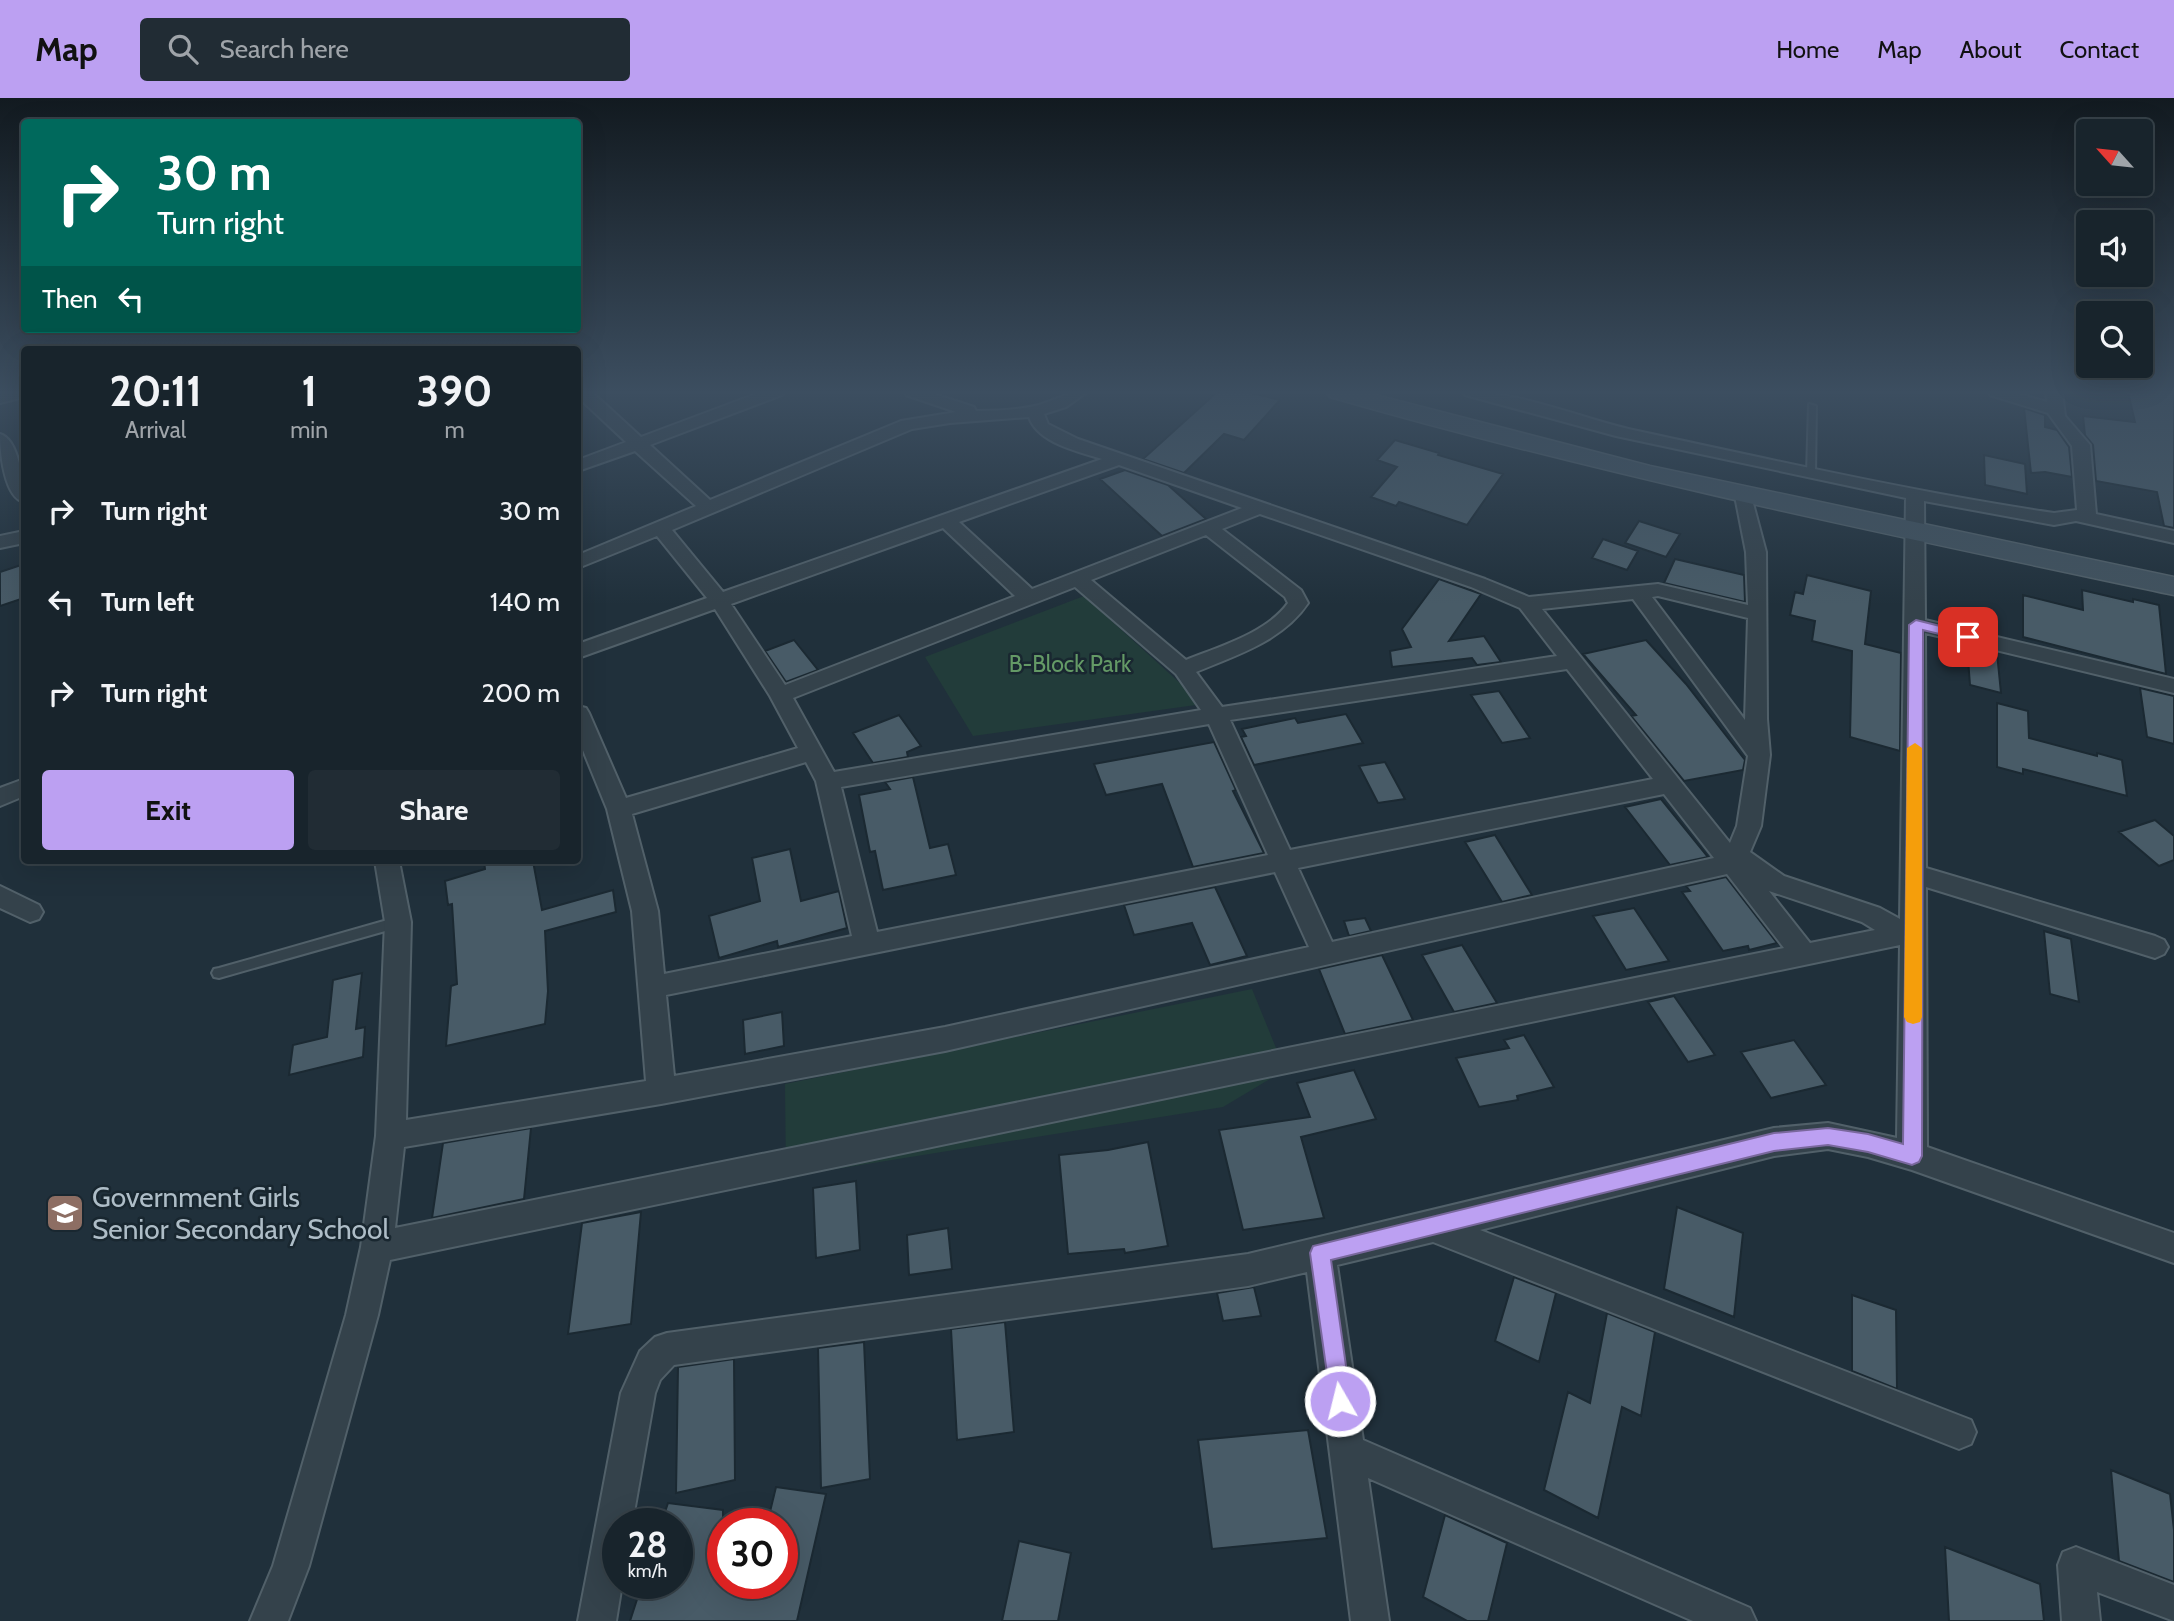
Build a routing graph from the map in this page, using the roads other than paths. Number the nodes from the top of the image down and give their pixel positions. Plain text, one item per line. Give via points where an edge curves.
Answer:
1 (660, 463) edge
2 (816, 463) edge
3 (1108, 463) edge
4 (1136, 463) edge
5 (1604, 463) edge
6 (1680, 463) edge
7 (1761, 463) edge
8 (1811, 463) edge
9 (2083, 463) edge
10 (6, 471) edge
11 (1811, 474) junction
12 (21, 493) edge
13 (1744, 496) junction
14 (1261, 507) junction
15 (708, 508) junction
16 (1916, 514) junction
17 (2087, 517) junction
18 (947, 521) junction
19 (660, 528) junction
20 (1209, 528) junction
21 (2174, 537) edge
22 (21, 538) edge
23 (0, 542) edge
24 (581, 561) edge
25 (2174, 571) edge
26 (1079, 580) junction
27 (2174, 586) edge
28 (1638, 592) junction
29 (1030, 599) junction
30 (721, 603) junction
31 (1527, 604) junction
32 (1758, 614) junction
33 (1916, 625) junction
34 (581, 650) edge
35 (1573, 661) junction
36 (1183, 669) junction
37 (2174, 686) edge
38 (780, 695) junction
39 (1216, 715) junction
40 (581, 720) edge
41 (812, 752) junction
42 (1759, 755) junction
43 (828, 781) junction
44 (1670, 785) junction
45 (21, 788) edge
46 (0, 797) edge
47 (619, 809) junction
48 (1735, 860) junction
49 (1281, 862) junction
50 (388, 864) edge
51 (1914, 874) junction
52 (0, 896) edge
53 (30, 912) dead end
54 (398, 922) junction
55 (1909, 933) junction
56 (867, 944) junction
57 (2155, 947) dead end
58 (1325, 954) junction
59 (1805, 954) junction
60 (219, 973) dead end
61 (652, 987) junction
62 (661, 1091) junction
63 (391, 1136) junction
64 (1912, 1156) junction
65 (1433, 1227) junction
66 (377, 1247) junction
67 (2174, 1248) edge
68 (1320, 1253) junction
69 (1959, 1432) dead end
70 (1347, 1451) junction
71 (2174, 1604) edge
72 (269, 1621) edge
73 (597, 1621) edge
74 (1370, 1621) edge
75 (1737, 1621) edge
76 (2081, 1621) edge

1 - 15 street
2 - 15 street
3 - 18 street
4 - 14 street
5 - 13 street
6 - 16 street
7 - 11 street
8 - 11 lane
9 - 17 street
10 - 12 street
11 - 16 street
13 - 16 street
13 - 32 street via 1756,552
14 - 20 street
14 - 31 street
15 - 19 street
16 - 17 street
16 - 25 street
16 - 27 street
16 - 33 street
17 - 21 street
18 - 29 street
18 - 30 street
19 - 24 street
19 - 30 street
20 - 26 street
20 - 36 street via 1294,594 1298,603 1277,625
22 - 23 street
26 - 29 street
26 - 36 street
28 - 31 street
28 - 32 street via 1658,590
28 - 42 street
29 - 38 street
30 - 34 street
30 - 38 street
31 - 35 street
32 - 42 street
33 - 37 street
33 - 51 street
35 - 39 street
35 - 44 street
36 - 39 street
38 - 41 street
39 - 43 street
39 - 49 street
40 - 47 street
41 - 43 street
41 - 47 street
42 - 48 street via 1749,826
43 - 56 street
44 - 48 street
44 - 49 street
45 - 46 street
47 - 61 street via 645,911
48 - 55 street via 1775,883 1871,915
48 - 58 street
48 - 59 street
49 - 56 street
49 - 58 street
50 - 54 street
51 - 55 street
51 - 57 street
52 - 53 street
54 - 60 lane
54 - 63 street
55 - 59 street
55 - 64 street
56 - 61 street
58 - 62 street via 945,1039
59 - 66 street
61 - 62 street
62 - 63 street
63 - 66 street
64 - 65 street via 1828,1136 1774,1142
64 - 67 street
65 - 68 street
65 - 69 street
66 - 72 street via 291,1566
68 - 70 street
68 - 73 street via 1248,1270 667,1349 645,1370 638,1393
70 - 74 street
70 - 75 street
71 - 76 street via 2076,1565

